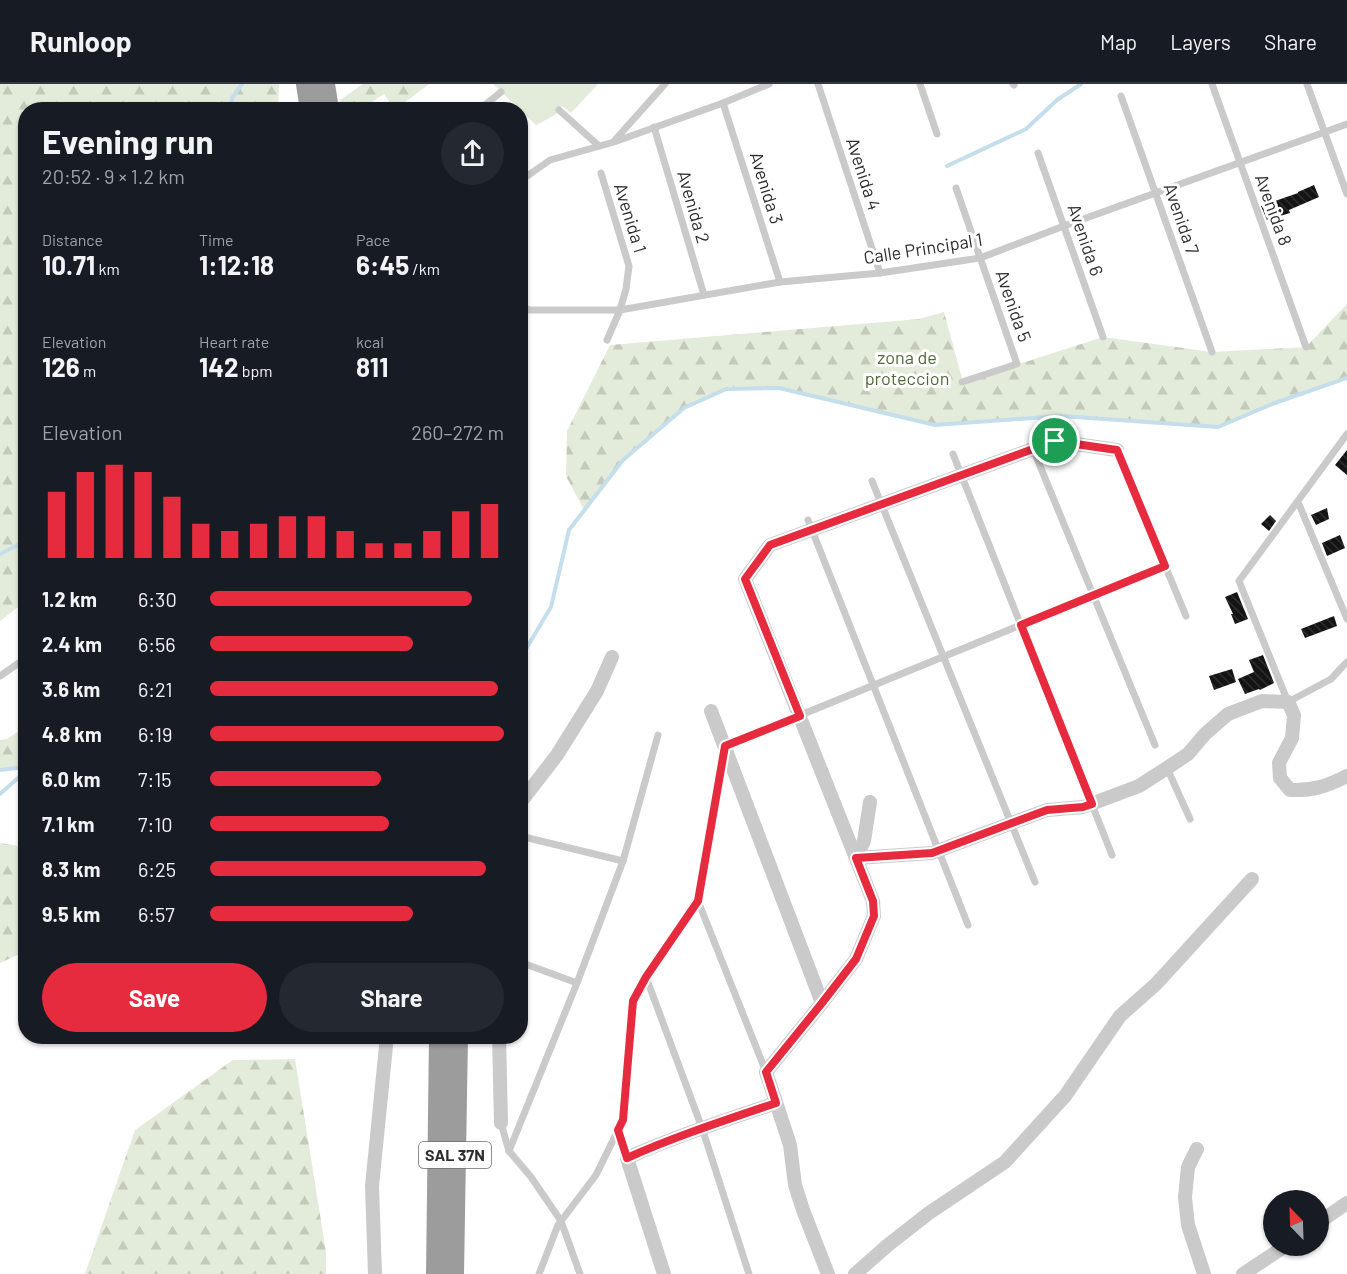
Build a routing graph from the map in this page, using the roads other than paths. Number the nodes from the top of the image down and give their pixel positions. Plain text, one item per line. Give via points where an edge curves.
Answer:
1 (307, 84) edge
2 (324, 84) edge
3 (665, 84) edge
4 (769, 84) edge
5 (818, 84) edge
6 (920, 84) edge
7 (1212, 84) edge
8 (1307, 84) edge
9 (501, 92) dead end
10 (1121, 96) dead end
11 (310, 102) edge
12 (327, 102) edge
13 (489, 102) edge
14 (723, 103) junction
15 (559, 110) dead end
16 (1347, 124) edge
17 (654, 127) junction
18 (1325, 133) junction
19 (937, 134) dead end
20 (614, 142) junction
21 (599, 146) junction
22 (1038, 153) dead end
23 (1240, 162) junction
24 (601, 173) dead end
25 (528, 176) edge
26 (956, 189) dead end
27 (1155, 192) junction
28 (1347, 194) edge
29 (1064, 226) junction
30 (980, 258) junction
31 (880, 273) junction
32 (780, 282) junction
33 (704, 295) junction
34 (528, 309) edge
35 (620, 310) junction
36 (1103, 337) dead end
37 (607, 340) dead end
38 (1306, 347) dead end
39 (1212, 352) dead end
40 (962, 382) dead end
41 (1347, 434) edge
42 (1033, 449) junction
43 (1117, 450) joint
44 (953, 454) dead end
45 (961, 476) junction
46 (872, 481) dead end
47 (1298, 502) junction
48 (882, 504) junction
49 (810, 525) junction
50 (1165, 566) junction
51 (1094, 596) junction
52 (1186, 616) dead end
53 (1347, 619) edge
54 (1021, 625) junction
55 (612, 657) dead end
56 (944, 657) junction
57 (1347, 662) edge
58 (18, 664) edge
59 (0, 676) edge
60 (873, 686) junction
61 (1287, 702) junction
62 (711, 711) dead end
63 (800, 716) junction
64 (658, 735) dead end
65 (1155, 745) dead end
66 (725, 746) junction
67 (1167, 768) junction
68 (1347, 776) edge
69 (528, 793) edge
70 (870, 802) dead end
71 (1092, 804) junction
72 (1190, 819) dead end
73 (1011, 824) junction
74 (528, 838) edge
75 (938, 851) junction
76 (1112, 855) dead end
77 (856, 858) junction
78 (623, 861) junction
79 (1252, 879) dead end
80 (1035, 882) dead end
81 (698, 901) junction
82 (968, 925) dead end
83 (528, 965) edge
84 (646, 977) junction
85 (577, 982) junction
86 (822, 1003) junction
87 (386, 1044) edge
88 (440, 1044) edge
89 (457, 1044) edge
90 (499, 1044) edge
91 (766, 1072) junction
92 (776, 1103) junction
93 (501, 1123) joint
94 (702, 1128) junction
95 (618, 1130) junction
96 (1197, 1149) dead end
97 (509, 1151) junction
98 (627, 1158) junction
99 (1347, 1203) edge
100 (1329, 1215) edge
101 (561, 1221) junction
102 (1270, 1256) edge
103 (375, 1274) edge
104 (437, 1274) edge
105 (453, 1274) edge
106 (539, 1274) edge
107 (580, 1274) edge
108 (664, 1274) edge
109 (749, 1274) edge
110 (828, 1274) edge
111 (855, 1274) edge
112 (1204, 1274) edge
113 (1243, 1274) edge

1 - 11 highway
2 - 12 highway
3 - 20 lane
4 - 14 lane
5 - 31 lane, Avenida 4
6 - 19 lane
7 - 23 lane, Avenida 8
8 - 18 lane
9 - 13 lane
10 - 27 lane, Avenida 7
14 - 17 lane
14 - 32 lane, Avenida 3
15 - 21 lane
16 - 18 lane, Calle Principal 1
17 - 20 lane
17 - 33 lane, Avenida 2
18 - 23 lane, Calle Principal 1
18 - 28 lane
20 - 21 lane
21 - 25 lane via 550,160
22 - 29 lane, Avenida 6
23 - 27 lane, Calle Principal 1
23 - 38 lane, Avenida 8
24 - 35 lane, Avenida 1 via 629,266
26 - 30 lane, Avenida 5
27 - 29 lane, Calle Principal 1
27 - 39 lane, Avenida 7
29 - 30 lane, Calle Principal 1
29 - 36 lane, Avenida 6
30 - 31 lane, Calle Principal 1
30 - 40 lane, Avenida 5 via 1017,364
31 - 32 lane, Calle Principal 1
32 - 33 lane, Calle Principal 1
33 - 35 lane, Calle Principal 1
34 - 35 lane, Calle Principal 1
35 - 37 lane, Avenida 1
41 - 47 lane
42 - 43 street via 1055,441
42 - 45 street
42 - 51 lane
43 - 50 lane
44 - 45 lane
45 - 48 street
45 - 54 lane
46 - 48 lane
47 - 53 lane
47 - 61 lane via 1239,581
48 - 49 street
48 - 56 lane
49 - 60 lane
49 - 63 street via 770,545 745,579
50 - 51 lane
50 - 52 lane
51 - 54 lane
51 - 65 lane
54 - 56 lane
54 - 71 lane
55 - 69 street via 597,691 558,755
56 - 60 lane
56 - 73 lane
57 - 61 lane via 1331,679
58 - 59 lane
60 - 63 lane
60 - 75 lane
61 - 67 street via 1262,700 1228,714 1188,754
61 - 68 street via 1294,715 1292,738 1280,763 1280,778 1290,790 1305,791
62 - 66 street
63 - 66 lane
63 - 77 street
64 - 78 lane
66 - 81 lane
66 - 86 street
67 - 71 street via 1139,786
67 - 72 lane
70 - 77 street via 864,841
71 - 73 street via 1047,810
71 - 76 lane
73 - 75 street
73 - 80 lane
74 - 78 lane
75 - 77 street
75 - 82 lane
77 - 86 street via 873,901 874,916 856,959
78 - 85 lane
79 - 111 street via 1156,984 1120,1016 1065,1096 1005,1162 929,1213
81 - 84 lane
81 - 91 lane
83 - 85 lane
84 - 94 lane
84 - 95 lane via 633,1001 623,1120
85 - 97 lane
86 - 91 street
87 - 103 street via 372,1186
88 - 104 highway, SAL 37N
89 - 105 highway, SAL 37N
90 - 93 street
91 - 92 street
92 - 94 street
92 - 110 street via 790,1145 795,1185
93 - 97 lane
94 - 98 street
94 - 109 lane
95 - 98 lane
95 - 101 lane via 596,1175
96 - 112 street via 1188,1167 1185,1197 1188,1226
97 - 101 lane
98 - 108 street
99 - 100 street
101 - 106 lane
101 - 107 lane
102 - 113 street

